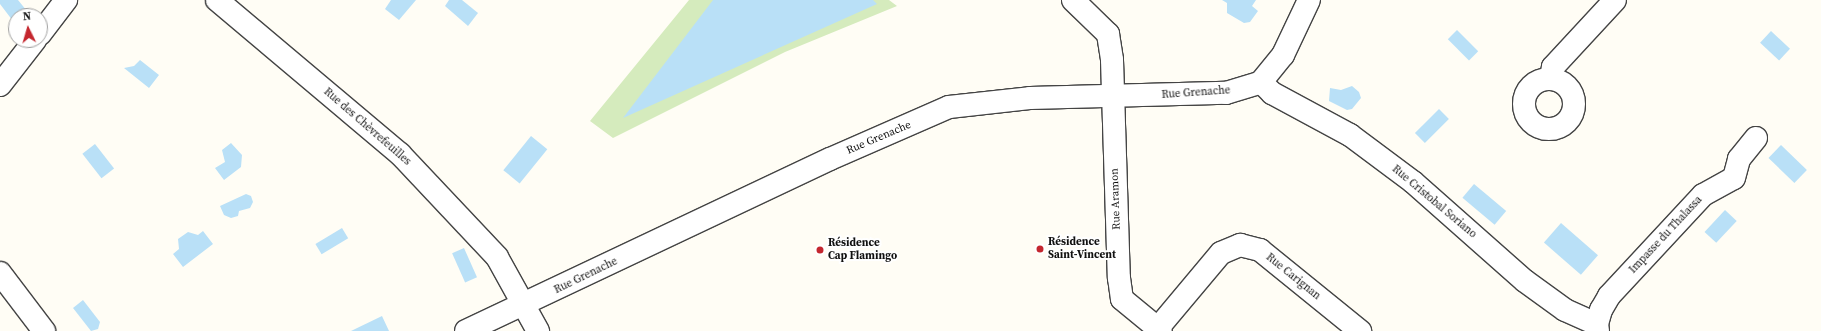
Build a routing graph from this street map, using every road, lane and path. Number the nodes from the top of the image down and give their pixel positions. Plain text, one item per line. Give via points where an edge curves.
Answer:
1 (66, 0) edge
2 (217, 0) edge
3 (1073, 0) edge
4 (1309, 0) edge
5 (1615, 0) edge
6 (48, 24) edge
7 (29, 48) edge
8 (1551, 79) dead end
9 (1261, 82) junction
10 (0, 85) edge
11 (1112, 96) junction
12 (1756, 138) dead end
13 (0, 273) edge
14 (525, 304) junction
15 (1597, 328) edge
16 (1159, 330) edge
17 (44, 331) edge
18 (466, 331) edge
19 (538, 331) edge
20 (1360, 331) edge

1 - 6 street
2 - 14 street, Rue des Chèvrefeuilles via 400,154 497,257
3 - 11 street, Rue Aramon via 1108,34
4 - 9 street via 1283,55
5 - 8 street via 1553,67
7 - 10 street
9 - 11 street, Rue Grenache via 1226,93
9 - 15 street, Rue Cristobal Soriano via 1272,93 1363,144 1413,182 1506,264 1565,310
11 - 14 street, Rue Grenache via 1030,98 949,107 830,159
11 - 16 street, Rue Aramon via 1119,278 1122,298
12 - 15 street, Impasse du Thalassa via 1738,159 1734,178 1703,195 1609,296
13 - 17 street
14 - 18 street, Rue Grenache
14 - 19 street, Rue des Chèvrefeuilles
16 - 20 street, Rue Carignan via 1221,253 1240,245 1260,250

